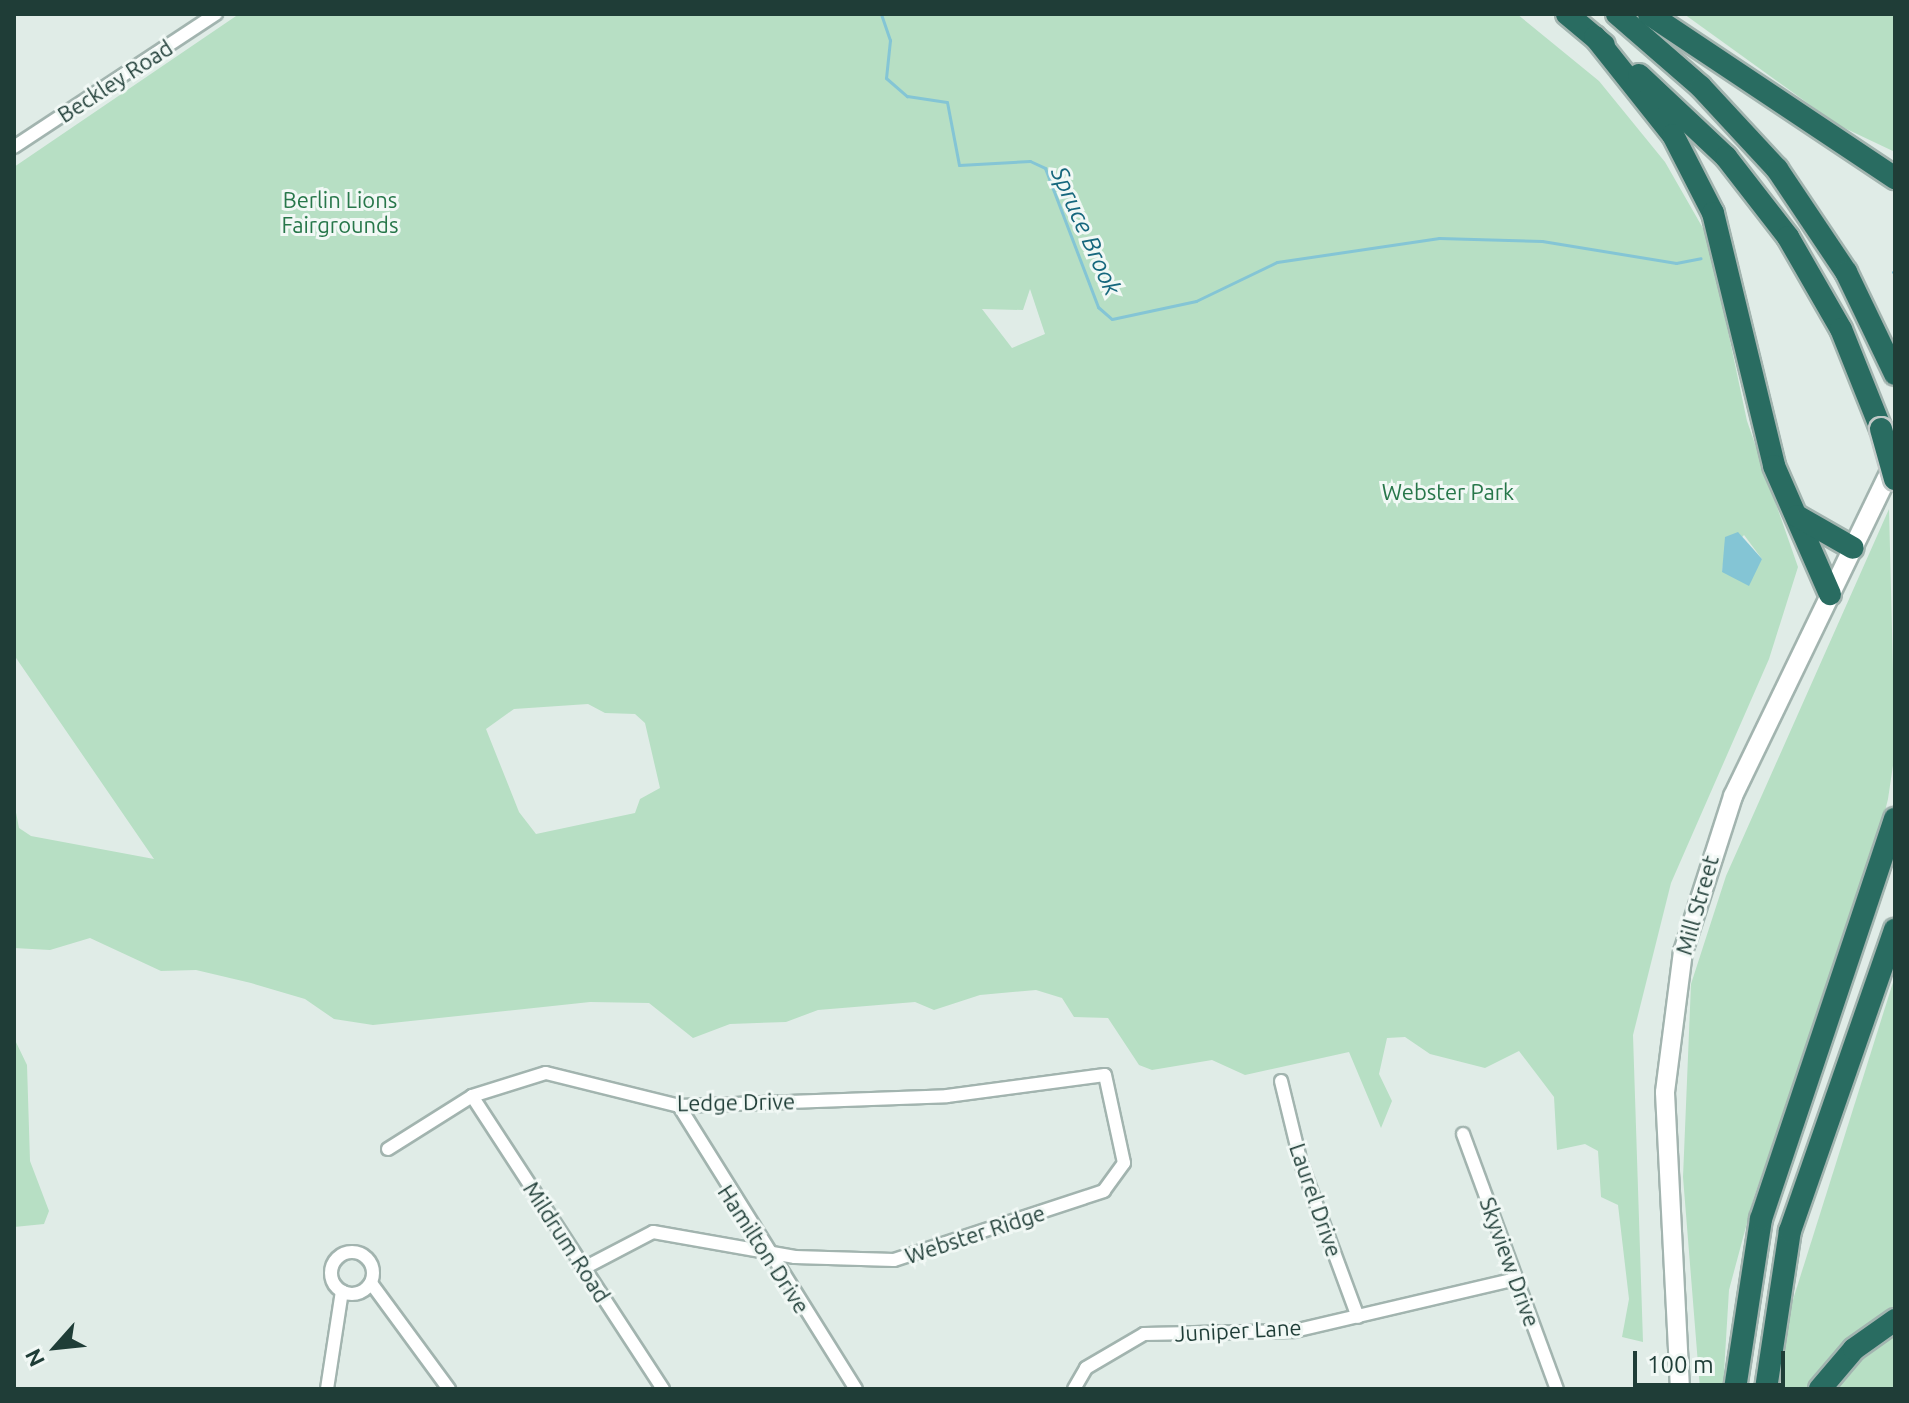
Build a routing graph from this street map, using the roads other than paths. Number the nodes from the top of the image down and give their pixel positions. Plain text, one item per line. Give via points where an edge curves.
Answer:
1 (216, 14) edge
2 (1567, 14) edge
3 (1617, 14) edge
4 (1649, 14) edge
5 (1595, 37) junction
6 (14, 147) edge
7 (1895, 178) edge
8 (1895, 374) edge
9 (1895, 461) edge
10 (1895, 479) edge
11 (1791, 510) junction
12 (1853, 548) junction
13 (1830, 594) junction
14 (1895, 819) edge
15 (1895, 930) edge
16 (1105, 1075) joint
17 (1281, 1081) dead end
18 (472, 1096) junction
19 (679, 1106) junction
20 (1463, 1134) dead end
21 (388, 1149) dead end
22 (765, 1253) junction
23 (584, 1268) junction
24 (1516, 1279) junction
25 (371, 1283) junction
26 (342, 1291) junction
27 (1358, 1317) junction
28 (1895, 1320) edge
29 (327, 1389) edge
30 (449, 1389) edge
31 (663, 1389) edge
32 (856, 1389) edge
33 (1074, 1389) edge
34 (1557, 1389) edge
35 (1680, 1389) edge
36 (1735, 1389) edge
37 (1766, 1389) edge
38 (1820, 1389) edge

1 - 6 street, Beckley Road
2 - 5 highway
3 - 8 highway via 1717,102 1789,185 1857,291
4 - 7 highway
5 - 10 highway, bridge via 1692,122 1771,213 1834,316 1881,429
5 - 11 highway via 1673,135 1713,213 1770,451
9 - 12 main road, Mill Street
11 - 12 highway
11 - 13 highway
12 - 13 main road, Mill Street
13 - 35 main road, Mill Street via 1720,828 1678,973 1665,1092
14 - 36 highway via 1757,1232
15 - 37 highway via 1790,1231
16 - 19 street, Ledge Drive via 947,1096
16 - 22 street, Webster Ridge via 1124,1163 1104,1191 894,1260
17 - 27 street, Laurel Drive via 1301,1163
18 - 19 street, Ledge Drive via 546,1073
18 - 21 street, Ledge Drive
18 - 23 street, Mildrum Road
19 - 22 street, Hamilton Drive
20 - 24 street, Skyview Drive
22 - 23 street, Webster Ridge via 653,1232
22 - 32 street, Hamilton Drive
23 - 31 street, Mildrum Road
24 - 27 street, Juniper Lane
24 - 34 street, Skyview Drive
25 - 26 street via 359,1293
25 - 26 street via 368,1258 346,1252 331,1270
25 - 30 street
26 - 29 street
27 - 33 street, Juniper Lane via 1294,1331 1144,1334 1086,1368
28 - 38 highway via 1850,1353

